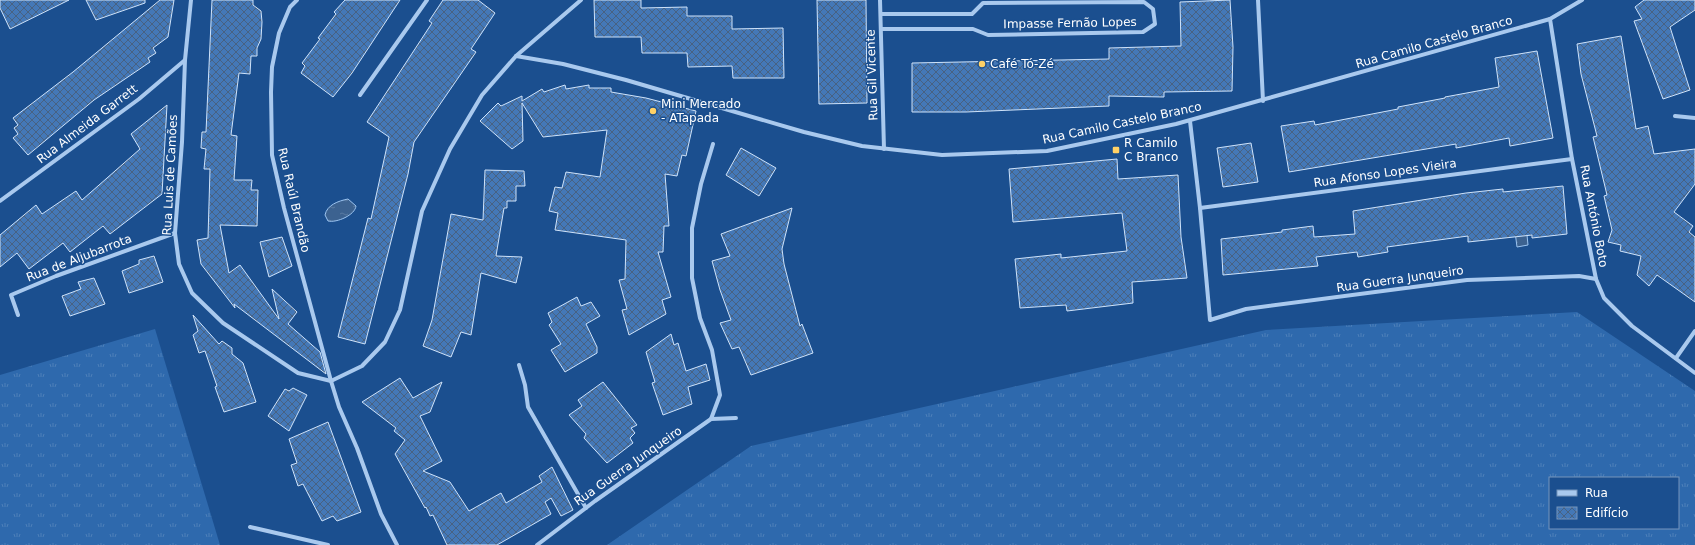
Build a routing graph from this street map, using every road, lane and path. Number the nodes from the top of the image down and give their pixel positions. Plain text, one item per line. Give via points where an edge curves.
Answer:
1 (191, 0) edge
2 (297, 0) edge
3 (427, 0) edge
4 (581, 0) edge
5 (880, 0) edge
6 (1258, 0) edge
7 (1582, 0) edge
8 (881, 14) junction
9 (1550, 19) junction
10 (881, 29) junction
11 (516, 56) junction
12 (185, 60) junction
13 (360, 95) dead end
14 (1263, 101) junction
15 (1675, 116) dead end
16 (1695, 118) edge
17 (1190, 121) junction
18 (713, 144) dead end
19 (884, 150) junction
20 (1572, 159) junction
21 (0, 201) edge
22 (1200, 208) junction
23 (175, 233) junction
24 (1596, 279) junction
25 (18, 315) dead end
26 (1695, 331) edge
27 (1676, 358) junction
28 (519, 365) dead end
29 (1695, 373) edge
30 (331, 381) junction
31 (736, 418) dead end
32 (711, 419) junction
33 (586, 508) junction
34 (250, 527) dead end
35 (328, 545) edge
36 (397, 545) edge
37 (537, 545) edge

1 - 12 street, Rua Luis de Camões
2 - 30 street, Rua Raúl Brandão via 290,7 279,33 272,68 272,155
3 - 13 street
4 - 11 street
5 - 8 street, Rua Gil Vicente
6 - 14 street
7 - 9 street, Rua Camilo Castelo Branco
8 - 10 street, Rua Gil Vicente
8 - 10 street, Impasse Fernão Lopes via 972,14 983,2 1144,2 1153,9 1155,24 1143,32 988,35 973,28
9 - 14 street, Rua Camilo Castelo Branco
9 - 20 street, Rua António Boto
10 - 19 street, Rua Gil Vicente
11 - 19 street, Rua Camilo Castelo Branco via 612,76 804,132
11 - 30 street via 482,95 450,149 422,211 400,310 385,342 362,366
12 - 21 street, Rua Almeida Garrett via 139,99
12 - 23 street, Rua Luis de Camões
14 - 17 street, Rua Camilo Castelo Branco
15 - 16 street
17 - 19 street, Rua Camilo Castelo Branco via 1047,151 942,155
17 - 22 street
18 - 32 street via 692,228 692,278 700,318 712,350 720,395
20 - 22 street, Rua Afonso Lopes Vieira
20 - 24 street, Rua António Boto
22 - 24 street, Rua Guerra Junqueiro via 1210,320 1246,309 1468,280 1579,276
23 - 25 street, Rua de Aljubarrota via 11,295
23 - 30 street, Rua Luis de Camões via 179,264 192,293 223,323 298,372
24 - 27 street, Rua António Boto via 1604,298 1632,326
26 - 27 street
27 - 29 street, Rua António Boto
28 - 33 street via 528,407
30 - 36 street via 381,514
31 - 32 street
32 - 33 street, Rua Guerra Junqueiro
33 - 37 street, Rua Guerra Junqueiro
34 - 35 street

